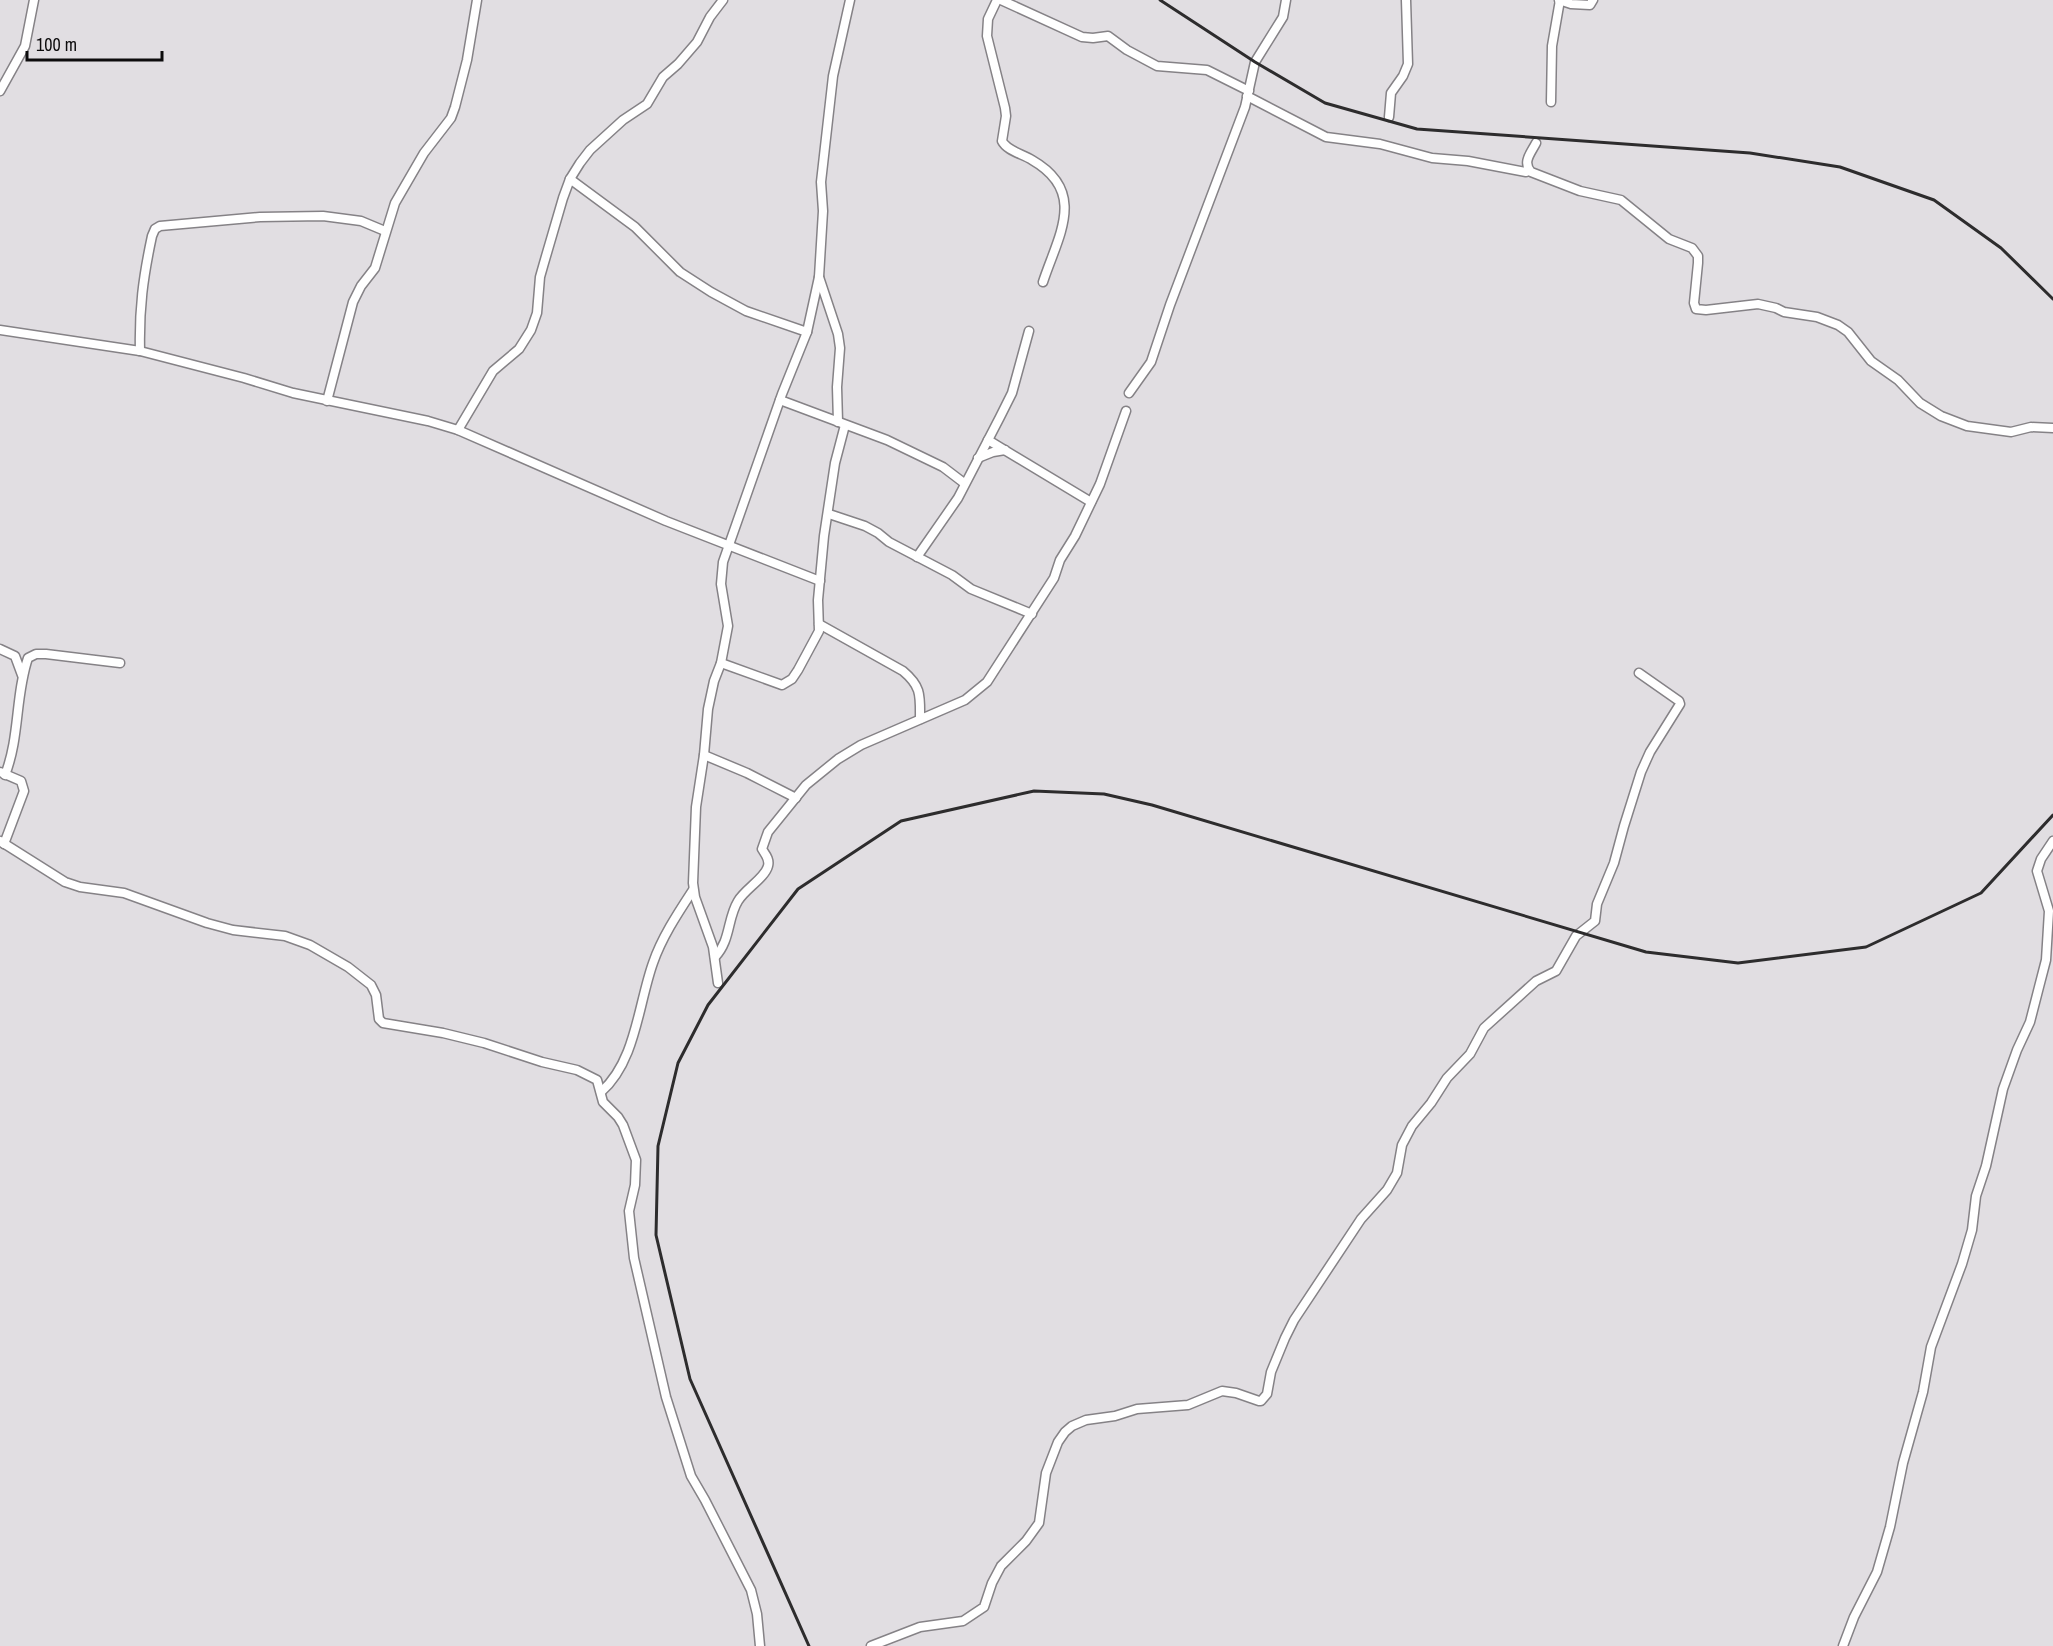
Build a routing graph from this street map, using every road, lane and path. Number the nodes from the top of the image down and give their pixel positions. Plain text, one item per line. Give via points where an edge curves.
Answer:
1 (34, 0) edge
2 (477, 0) edge
3 (723, 0) edge
4 (850, 0) edge
5 (999, 0) edge
6 (1406, 0) edge
7 (1559, 0) edge
8 (1593, 0) edge
9 (1287, 2) edge
10 (0, 91) edge
11 (1248, 93) junction
12 (1551, 102) dead end
13 (1389, 117) dead end
14 (1536, 143) dead end
15 (1526, 172) dead end
16 (570, 179) junction
17 (385, 231) junction
18 (819, 277) junction
19 (1043, 282) dead end
20 (0, 330) edge
21 (1029, 331) dead end
22 (807, 332) junction
23 (140, 351) junction
24 (1129, 393) dead end
25 (327, 400) junction
26 (780, 400) junction
27 (1126, 411) dead end
28 (842, 423) junction
29 (2053, 428) edge
30 (458, 430) junction
31 (988, 440) junction
32 (1005, 450) junction
33 (978, 458) junction
34 (964, 483) junction
35 (1090, 502) junction
36 (829, 514) junction
37 (727, 545) junction
38 (917, 557) junction
39 (820, 580) junction
40 (1032, 614) junction
41 (819, 624) junction
42 (0, 649) edge
43 (120, 663) dead end
44 (721, 663) junction
45 (1639, 673) dead end
46 (22, 676) junction
47 (920, 719) junction
48 (704, 755) junction
49 (2, 773) edge
50 (796, 798) junction
51 (2053, 841) edge
52 (2, 843) edge
53 (693, 890) junction
54 (715, 957) junction
55 (718, 983) dead end
56 (601, 1092) junction
57 (759, 1646) edge
58 (871, 1646) edge
59 (1842, 1646) edge

1 - 10 street via 25,46
2 - 17 street via 467,60 451,118 405,183
3 - 16 street via 697,42 663,77 647,104 590,150
4 - 18 street via 831,92 821,182
5 - 11 street via 1082,37 1108,36 1157,66 1207,70
5 - 19 street via 988,19 987,36 1005,108 1002,141 1057,180 1065,200 1065,222
6 - 13 street via 1408,64 1391,93
7 - 8 street via 1590,5
7 - 12 street via 1552,46
9 - 11 street via 1283,17 1255,62
11 - 15 street via 1326,137
11 - 24 street via 1151,362
14 - 29 street via 1527,161 1531,172 1580,191 1617,198 1669,239 1692,248 1698,256 1696,309 1758,304 1817,317 1848,332 1871,361 1941,416 1967,426 2011,432 2031,427
16 - 22 street via 634,227 680,272 746,311
16 - 30 street via 540,277 537,313 531,330 519,348 493,370
17 - 23 street via 361,221 323,216 160,226 152,236 142,286
17 - 25 street via 375,268 353,302
18 - 22 street
18 - 28 street via 838,334 837,387
20 - 23 street
21 - 31 street via 1012,393
22 - 26 street
23 - 25 street
25 - 30 street
26 - 28 street
26 - 37 street
27 - 35 street
28 - 34 street via 943,467
28 - 36 street
30 - 37 street
31 - 32 street
31 - 33 street
32 - 33 street
32 - 35 street
33 - 34 street
34 - 38 street
35 - 40 street via 1049,588
36 - 38 street via 878,532
36 - 39 street
37 - 39 street
37 - 44 street via 721,584 728,626
38 - 40 street via 971,589
39 - 41 street
40 - 47 street via 987,682 965,700
41 - 44 street via 818,635 798,670 782,685
41 - 47 street via 913,679 920,693
42 - 46 street via 15,656
43 - 46 street via 36,654 27,658
44 - 48 street via 708,709
45 - 58 street via 1680,704 1641,772 1614,863 1597,904 1597,918 1576,936 1556,971 1536,981 1487,1024 1470,1054 1412,1126 1402,1144 1393,1182 1361,1219 1294,1320 1271,1372 1264,1399 1222,1391 1192,1404 1137,1409 1072,1426 1062,1437 1046,1473 1039,1523 1001,1566 984,1607 963,1621 920,1627
46 - 49 street via 15,739
47 - 50 street via 843,755
48 - 50 street
48 - 53 street via 696,807
49 - 52 street via 21,781 24,791
50 - 54 street via 768,832 762,849 768,867 739,899 725,944
51 - 59 street via 2037,872 2049,911 2046,960 2037,996 2003,1089 1962,1264 1931,1347 1877,1572
52 - 56 street via 73,885 130,895 233,930 285,936 310,945 371,985 381,1022 484,1043 577,1070 597,1080
53 - 54 street
53 - 56 street via 653,962 625,1055
54 - 55 street
56 - 57 street via 603,1102 623,1125 636,1160 629,1211 632,1248 666,1397 691,1476 754,1596

